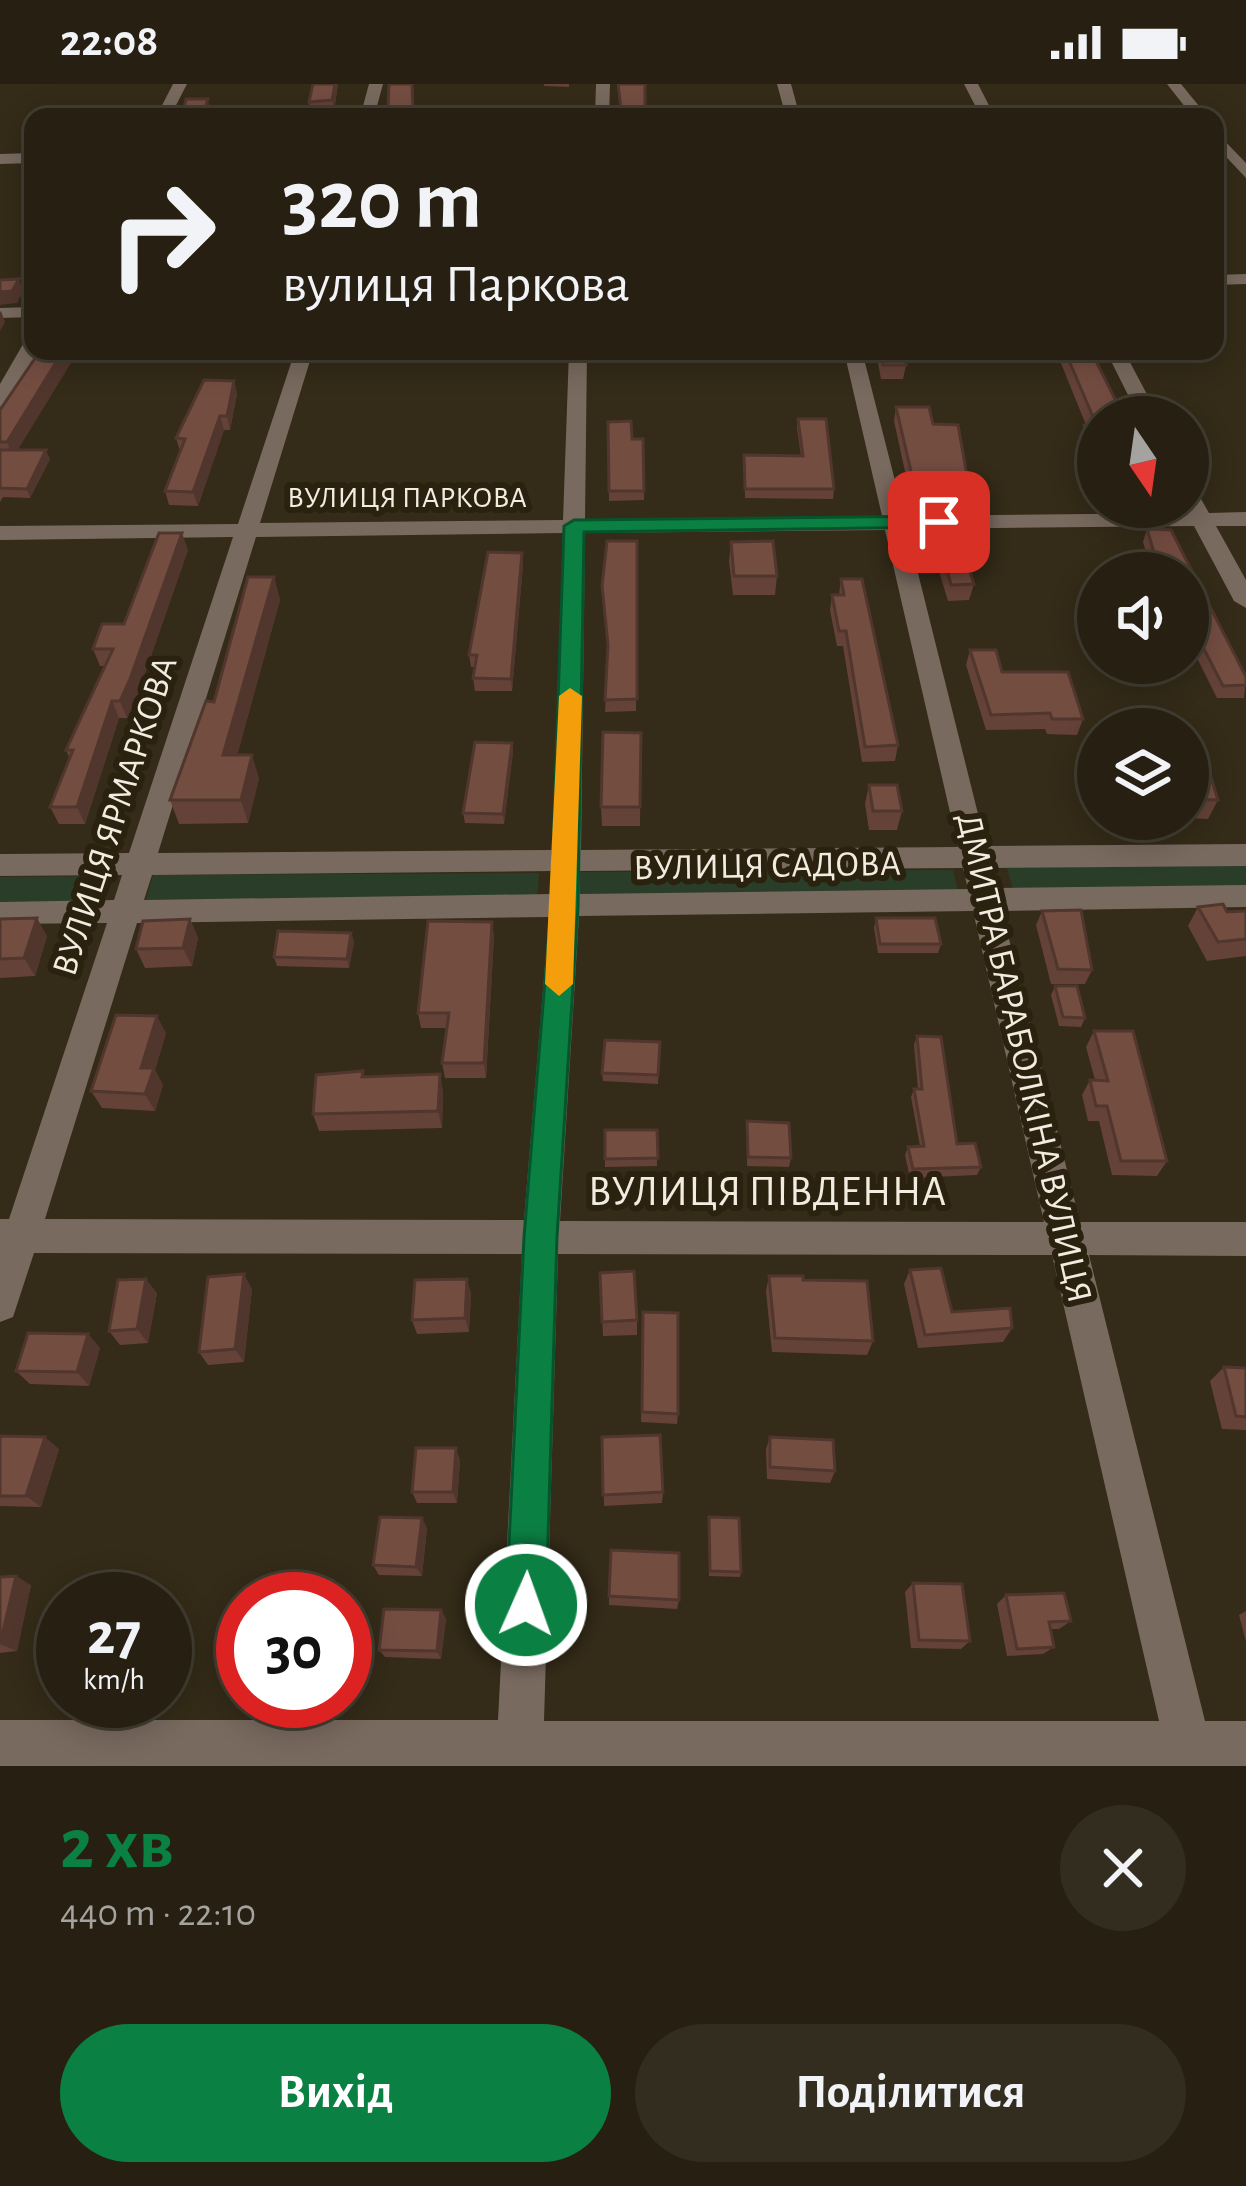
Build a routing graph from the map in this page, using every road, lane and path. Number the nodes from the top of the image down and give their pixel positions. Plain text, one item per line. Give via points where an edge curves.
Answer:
1 (1174, 84) edge
2 (1194, 108) edge
3 (1224, 146) edge
4 (1246, 173) edge
5 (24, 359) edge
6 (301, 360) edge
7 (578, 360) edge
8 (855, 360) edge
9 (1120, 360) edge
10 (1138, 396) edge
11 (0, 401) edge
12 (1209, 519) edge
13 (1246, 519) edge
14 (1077, 521) edge
15 (895, 523) junction
16 (574, 526) junction
17 (1205, 528) edge
18 (248, 529) junction
19 (0, 533) edge
20 (1246, 601) edge
21 (1246, 855) edge
22 (979, 857) junction
23 (566, 859) junction
24 (0, 865) edge
25 (140, 865) junction
26 (1246, 896) edge
27 (987, 903) junction
28 (565, 907) junction
29 (125, 912) junction
30 (0, 913) edge
31 (11, 1236) edge
32 (541, 1237) junction
33 (1063, 1238) junction
34 (1246, 1239) edge
35 (0, 1304) edge
36 (0, 1743) edge
37 (1246, 1744) edge
38 (520, 1755) edge
39 (1190, 1755) edge

1 - 2 street
3 - 4 street
5 - 11 street
6 - 18 street, ВУЛИЦЯ ЯРМАРКОВА
7 - 16 street
8 - 15 street, ДМИТРА БАРАБОЛКІНА ВУЛИЦЯ
9 - 10 street
12 - 13 street, ВУЛИЦЯ ПАРКОВА
14 - 15 street, ВУЛИЦЯ ПАРКОВА
15 - 16 street, ВУЛИЦЯ ПАРКОВА
15 - 22 street, ДМИТРА БАРАБОЛКІНА ВУЛИЦЯ
16 - 18 street, ВУЛИЦЯ ПАРКОВА
16 - 23 street
17 - 20 street
18 - 19 street, ВУЛИЦЯ ПАРКОВА
18 - 25 street, ВУЛИЦЯ ЯРМАРКОВА
21 - 22 street, ВУЛИЦЯ САДОВА
22 - 23 street, ВУЛИЦЯ САДОВА
22 - 27 street, ДМИТРА БАРАБОЛКІНА ВУЛИЦЯ
23 - 25 street, ВУЛИЦЯ САДОВА
23 - 28 street
24 - 25 street, ВУЛИЦЯ САДОВА
25 - 29 street, ВУЛИЦЯ ЯРМАРКОВА
26 - 27 street, ВУЛИЦЯ САДОВА
27 - 28 street, ВУЛИЦЯ САДОВА
27 - 33 street, ДМИТРА БАРАБОЛКІНА ВУЛИЦЯ
28 - 29 street, ВУЛИЦЯ САДОВА
28 - 32 street
29 - 30 street, ВУЛИЦЯ САДОВА
29 - 31 street, ВУЛИЦЯ ЯРМАРКОВА
31 - 32 street, ВУЛИЦЯ ПІВДЕННА
31 - 35 street, ВУЛИЦЯ ЯРМАРКОВА
32 - 33 street, ВУЛИЦЯ ПІВДЕННА
32 - 38 street
33 - 34 street, ВУЛИЦЯ ПІВДЕННА
33 - 39 street, ДМИТРА БАРАБОЛКІНА ВУЛИЦЯ
36 - 38 street
37 - 39 street
38 - 39 street

